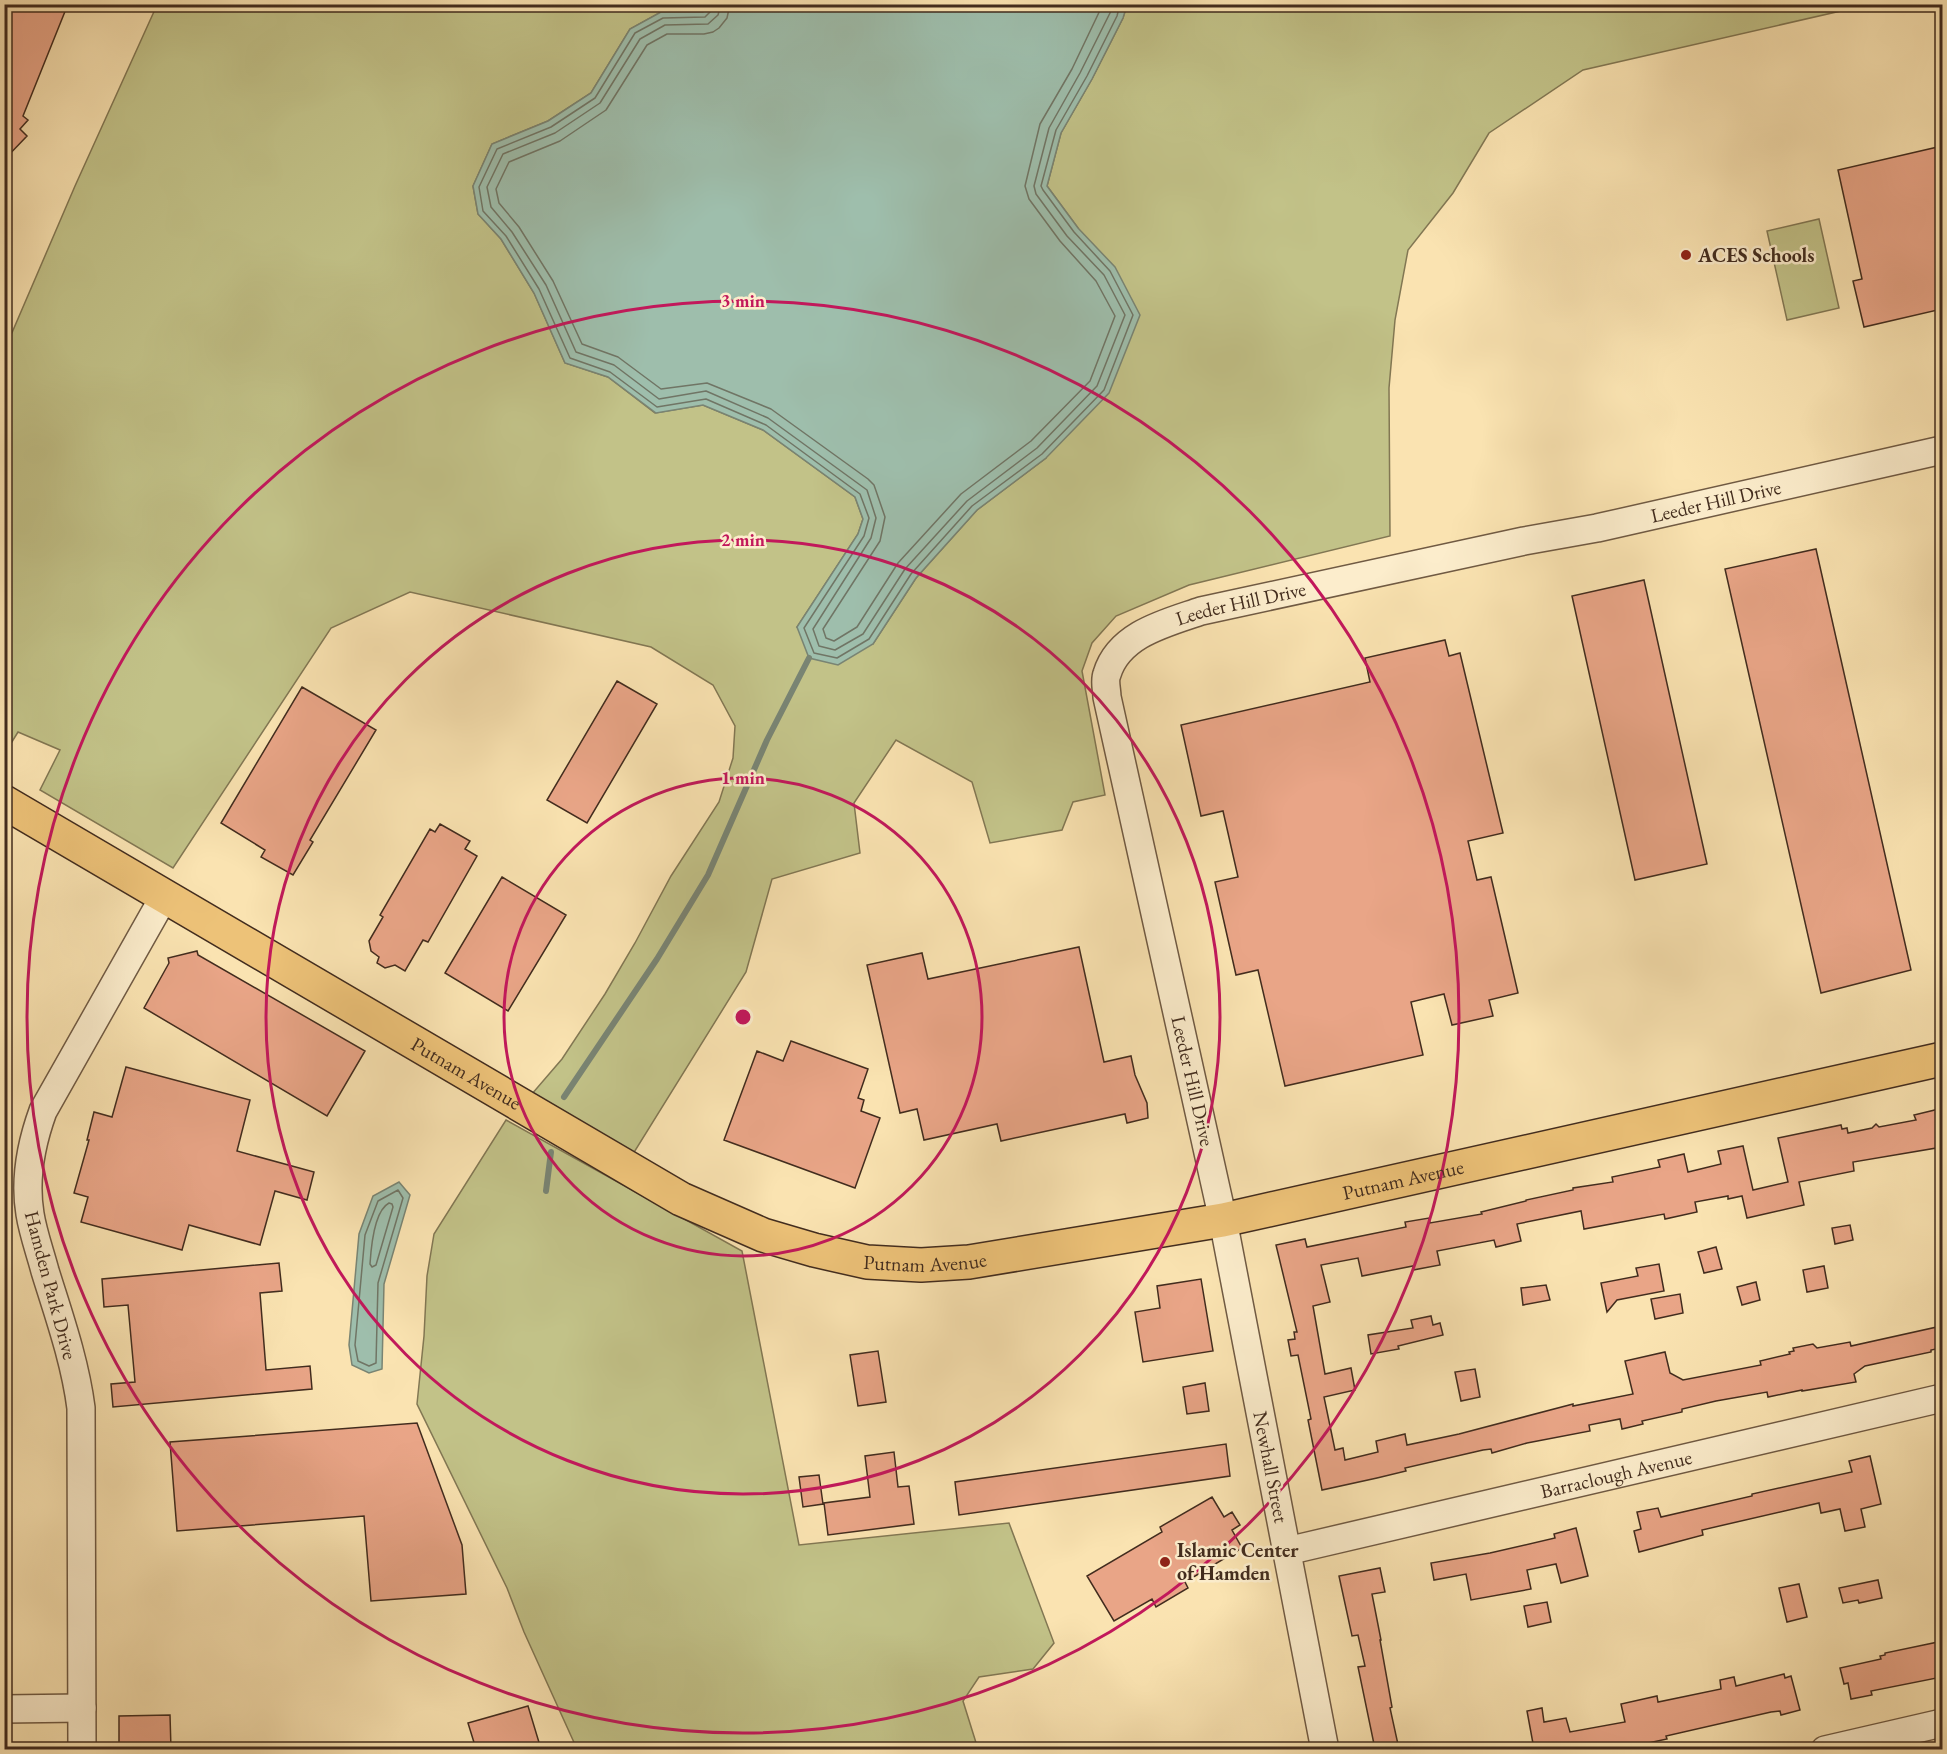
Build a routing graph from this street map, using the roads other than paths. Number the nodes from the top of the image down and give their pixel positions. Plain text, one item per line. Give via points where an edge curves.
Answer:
1 (1942, 450) edge
2 (4, 802) edge
3 (165, 895) junction
4 (1942, 1059) edge
5 (1223, 1220) junction
6 (1942, 1398) edge
7 (1287, 1551) junction
8 (82, 1708) junction
9 (4, 1709) edge
10 (1942, 1723) edge
11 (82, 1749) edge
12 (1325, 1749) edge
13 (1825, 1749) edge

1 - 5 street, Leeder Hill Drive via 1598,528 1201,611 1128,642 1115,656 1106,676 1107,697
2 - 3 main road, Putnam Avenue
3 - 5 main road, Putnam Avenue via 681,1199 763,1235 867,1262 921,1265 969,1262
3 - 8 street, Hamden Park Drive via 43,1111 28,1170 32,1222 69,1350 81,1408
4 - 5 main road, Putnam Avenue
5 - 7 street, Newhall Street
6 - 7 street, Barraclough Avenue
7 - 12 street, Newhall Street
8 - 9 street
8 - 11 street, Hamden Park Drive
10 - 13 street

